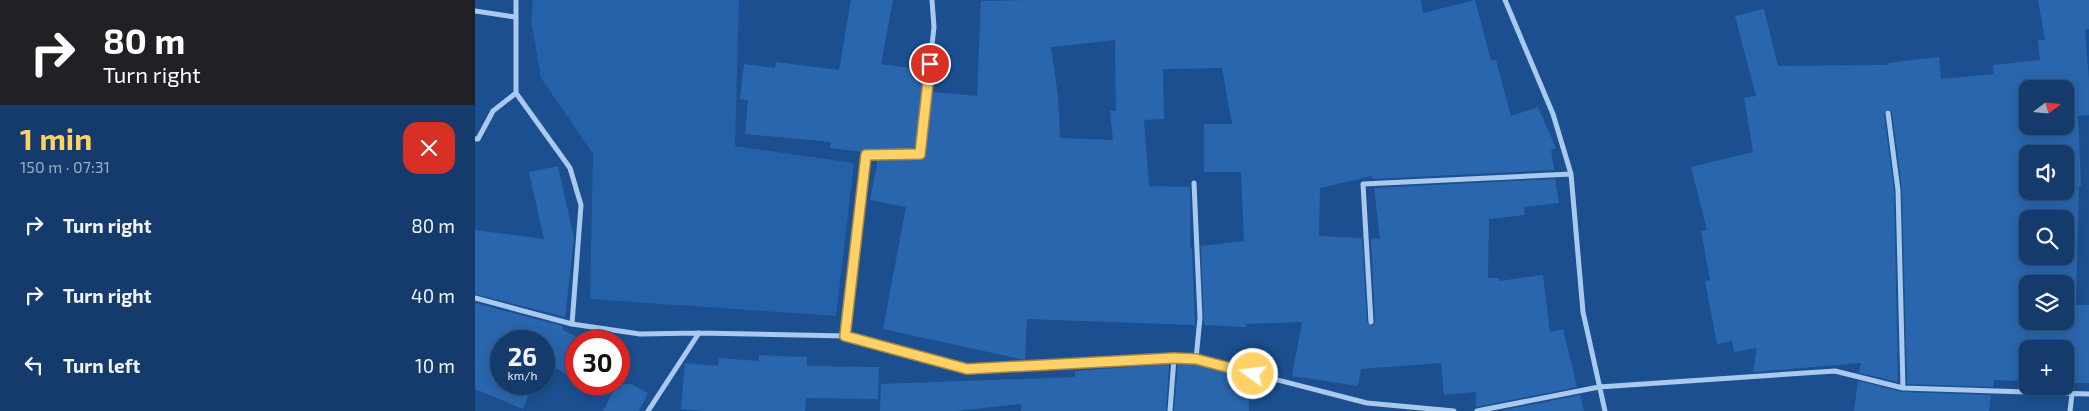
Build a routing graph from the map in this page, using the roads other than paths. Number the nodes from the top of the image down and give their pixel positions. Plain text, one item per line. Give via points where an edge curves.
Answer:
1 (517, 0) edge
2 (932, 0) edge
3 (1505, 0) edge
4 (475, 12) edge
5 (515, 17) junction
6 (516, 93) junction
7 (1887, 113) dead end
8 (475, 139) edge
9 (1571, 174) junction
10 (1194, 183) dead end
11 (475, 298) edge
12 (1371, 322) dead end
13 (571, 324) junction
14 (699, 333) junction
15 (845, 336) junction
16 (1174, 358) junction
17 (1196, 359) junction
18 (1599, 387) junction
19 (1903, 388) junction
20 (2019, 392) edge
21 (2074, 394) edge
22 (2089, 394) edge
23 (2072, 395) edge
24 (1367, 403) junction
25 (648, 411) edge
26 (1170, 411) edge
27 (1367, 411) edge
28 (1454, 411) edge
29 (1477, 411) edge
30 (1605, 411) edge
31 (2070, 411) edge

1 - 5 street
2 - 15 street via 934,27 920,154 866,155
3 - 9 street via 1553,114
4 - 5 street
5 - 6 street
6 - 8 street via 493,111 478,139
6 - 13 street via 570,168 581,205
7 - 19 street via 1898,190
9 - 12 street via 1363,184
9 - 18 street via 1583,312
10 - 17 street via 1200,318
11 - 13 street
13 - 14 street via 639,334
14 - 15 street
14 - 25 street
15 - 16 street via 967,369
16 - 17 street
16 - 26 street
17 - 24 street
18 - 19 street via 1835,371
18 - 29 street
18 - 30 street
19 - 20 street
21 - 22 street
23 - 31 street
24 - 27 street
24 - 28 street

